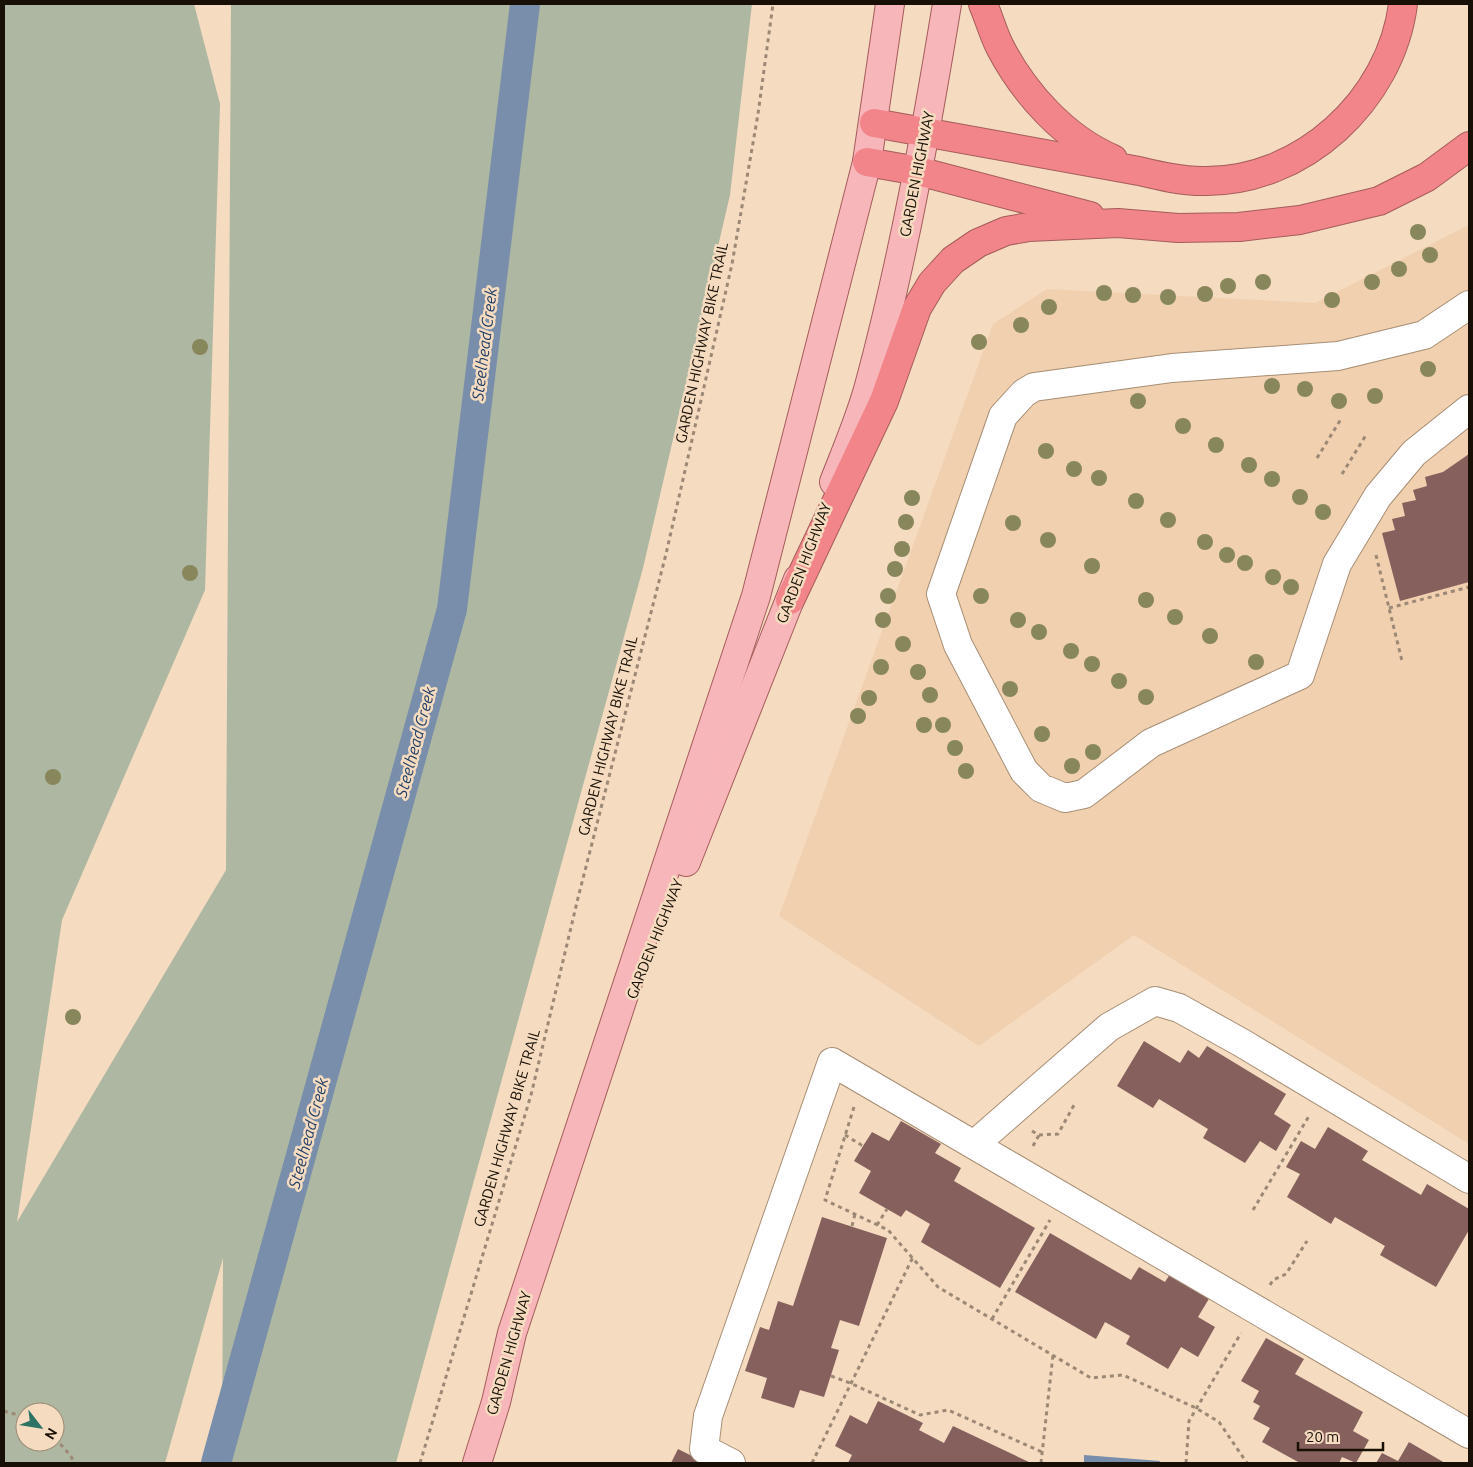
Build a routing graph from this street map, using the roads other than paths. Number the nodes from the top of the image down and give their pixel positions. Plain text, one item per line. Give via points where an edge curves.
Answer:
1 (890, 4) edge
2 (947, 4) edge
3 (983, 4) edge
4 (1403, 4) edge
5 (874, 124) junction
6 (926, 132) junction
7 (1469, 146) edge
8 (867, 162) junction
9 (1139, 170) junction
10 (918, 172) junction
11 (1118, 223) junction
12 (1469, 304) edge
13 (1469, 409) edge
14 (790, 600) junction
15 (590, 1100) junction
16 (975, 1144) junction
17 (1469, 1179) edge
18 (1469, 1434) edge
19 (477, 1463) edge
20 (731, 1463) edge

1 - 5 main road, GARDEN HIGHWAY
2 - 6 main road, GARDEN HIGHWAY
3 - 9 highway via 999,45 1017,76 1048,113 1091,147
4 - 9 highway via 1390,50 1373,86 1338,128 1307,152 1244,177 1204,181 1163,177
5 - 6 highway
5 - 8 main road, GARDEN HIGHWAY
6 - 9 highway
6 - 10 main road, GARDEN HIGHWAY
7 - 11 highway via 1426,177 1380,201 1300,220 1239,227 1178,228
8 - 10 highway
8 - 15 main road, GARDEN HIGHWAY via 756,596
10 - 11 highway
10 - 14 main road, GARDEN HIGHWAY via 868,388
11 - 14 highway via 1029,226 1006,231 978,243 953,260 932,283 917,308 884,401
12 - 13 lane via 1424,335 1338,356 1172,368 1034,387 1024,393 1003,416 941,594 958,645 1024,771 1041,788 1065,798 1084,794 1151,743 1300,676 1337,564 1378,496 1414,453
14 - 15 main road, GARDEN HIGHWAY
15 - 19 main road, GARDEN HIGHWAY via 512,1333
16 - 17 lane via 1109,1027 1155,1001 1179,1008 1242,1043
16 - 18 lane
16 - 20 lane via 832,1062 708,1416 704,1449

